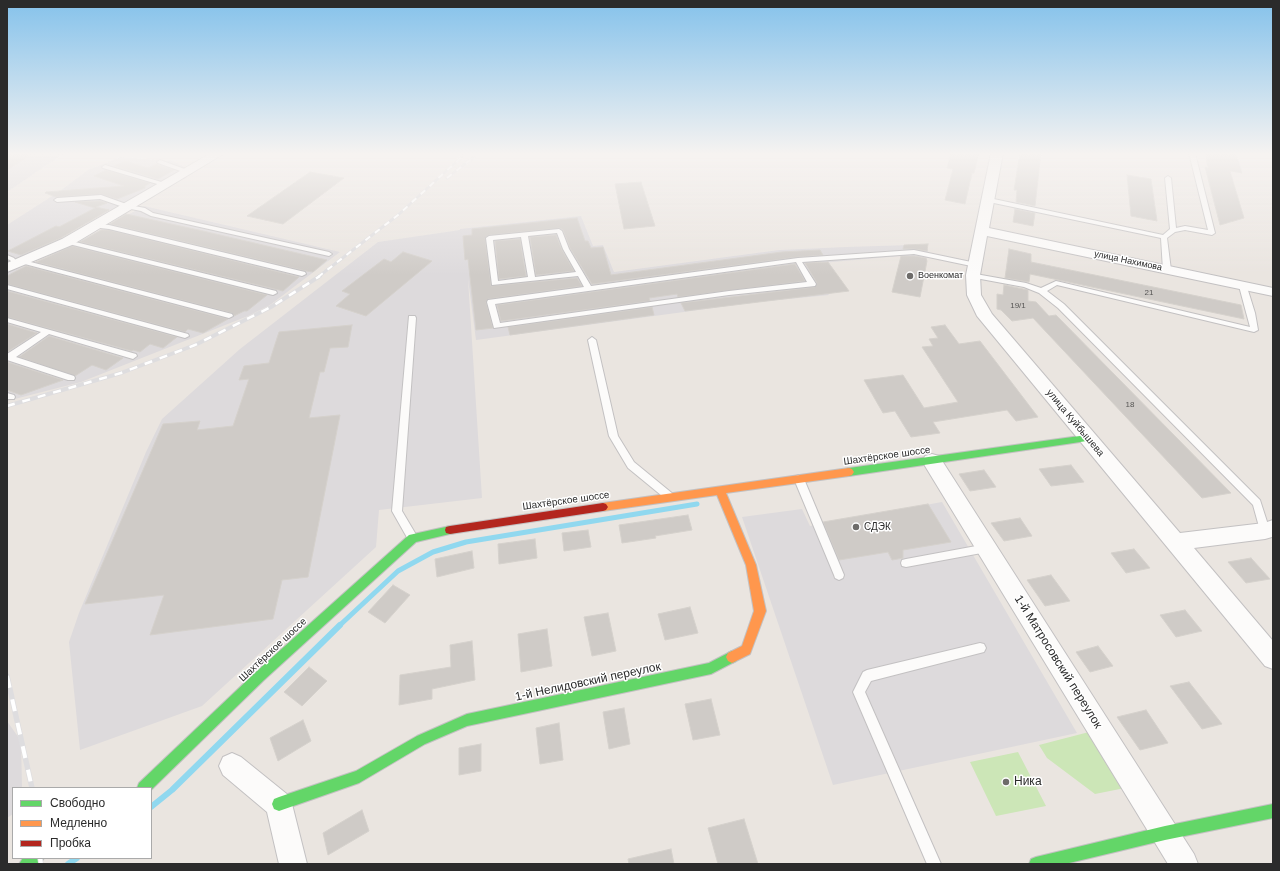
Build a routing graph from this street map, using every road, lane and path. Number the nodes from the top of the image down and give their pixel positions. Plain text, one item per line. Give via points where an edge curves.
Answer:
1 (150, 194) edge
2 (990, 194) edge
3 (1170, 194) edge
4 (1202, 194) edge
5 (57, 200) dead end
6 (989, 200) junction
7 (128, 206) junction
8 (94, 226) junction
9 (1173, 230) junction
10 (982, 231) junction
11 (524, 234) junction
12 (1164, 237) junction
13 (67, 242) junction
14 (329, 254) dead end
15 (798, 260) junction
16 (13, 263) edge
17 (975, 270) junction
18 (1167, 270) junction
19 (302, 274) dead end
20 (580, 274) junction
21 (532, 279) junction
22 (1243, 286) junction
23 (7, 287) edge
24 (588, 288) junction
25 (1042, 291) junction
26 (1273, 292) edge
27 (273, 293) dead end
28 (229, 316) dead end
29 (412, 318) dead end
30 (7, 320) edge
31 (47, 332) junction
32 (184, 336) dead end
33 (592, 340) dead end
34 (133, 356) dead end
35 (8, 357) edge
36 (71, 378) dead end
37 (1088, 438) junction
38 (932, 461) junction
39 (799, 479) junction
40 (720, 490) junction
41 (670, 497) junction
42 (1269, 529) edge
43 (413, 538) junction
44 (1177, 542) junction
45 (987, 548) junction
46 (906, 563) dead end
47 (839, 575) dead end
48 (980, 648) dead end
49 (1273, 658) edge
50 (232, 766) dead end
51 (145, 787) edge
52 (279, 804) junction
53 (1273, 811) edge
54 (1165, 833) junction
55 (35, 859) edge
56 (26, 864) edge
57 (293, 864) edge
58 (934, 864) edge
59 (1036, 864) edge
60 (1184, 864) edge

1 - 7 street
2 - 6 street, улица Куйбышева
3 - 9 lane
4 - 9 lane via 1212,233 1186,228
5 - 7 lane via 101,197
6 - 10 street, улица Куйбышева
6 - 12 lane
7 - 8 street
7 - 14 lane via 143,209 151,214
8 - 13 street
8 - 19 lane via 109,227
9 - 12 lane
10 - 17 street, улица Куйбышева
10 - 18 street, улица Нахимова
11 - 20 lane via 559,231
11 - 21 lane
11 - 21 lane via 489,238 495,284
12 - 18 lane
13 - 16 street
13 - 27 lane
15 - 17 lane via 914,252
15 - 24 lane
15 - 24 lane via 812,284 729,293 497,326 491,302
16 - 28 lane
17 - 25 lane
17 - 37 street, улица Куйбышева via 974,295 985,316
18 - 22 street, улица Нахимова
20 - 21 lane
20 - 24 lane
22 - 25 lane via 1254,330 1056,284
22 - 26 street, улица Нахимова
23 - 32 lane
25 - 42 lane via 1076,319 1257,503
29 - 43 lane via 396,511
30 - 31 lane
31 - 34 lane
31 - 35 lane
33 - 41 lane via 614,436 631,466
35 - 36 lane
37 - 38 street, Шахтёрское шоссе
37 - 44 street, улица Куйбышева
38 - 39 street, Шахтёрское шоссе
38 - 45 street, 1-й Матросовский переулок
39 - 40 street, Шахтёрское шоссе
39 - 47 lane
40 - 41 street, Шахтёрское шоссе
40 - 52 street, 1-й Нелидовский переулок via 751,565 760,611 746,650 711,668 467,720 421,740 359,776
41 - 43 street, Шахтёрское шоссе via 464,527
42 - 44 street
43 - 51 street, Шахтёрское шоссе via 260,676
44 - 49 street, улица Куйбышева
45 - 46 lane
45 - 54 street, 1-й Матросовский переулок
48 - 58 lane via 867,676 860,692
50 - 52 street
52 - 57 street
53 - 54 street
54 - 59 street
54 - 60 street, 1-й Матросовский переулок
55 - 56 street

